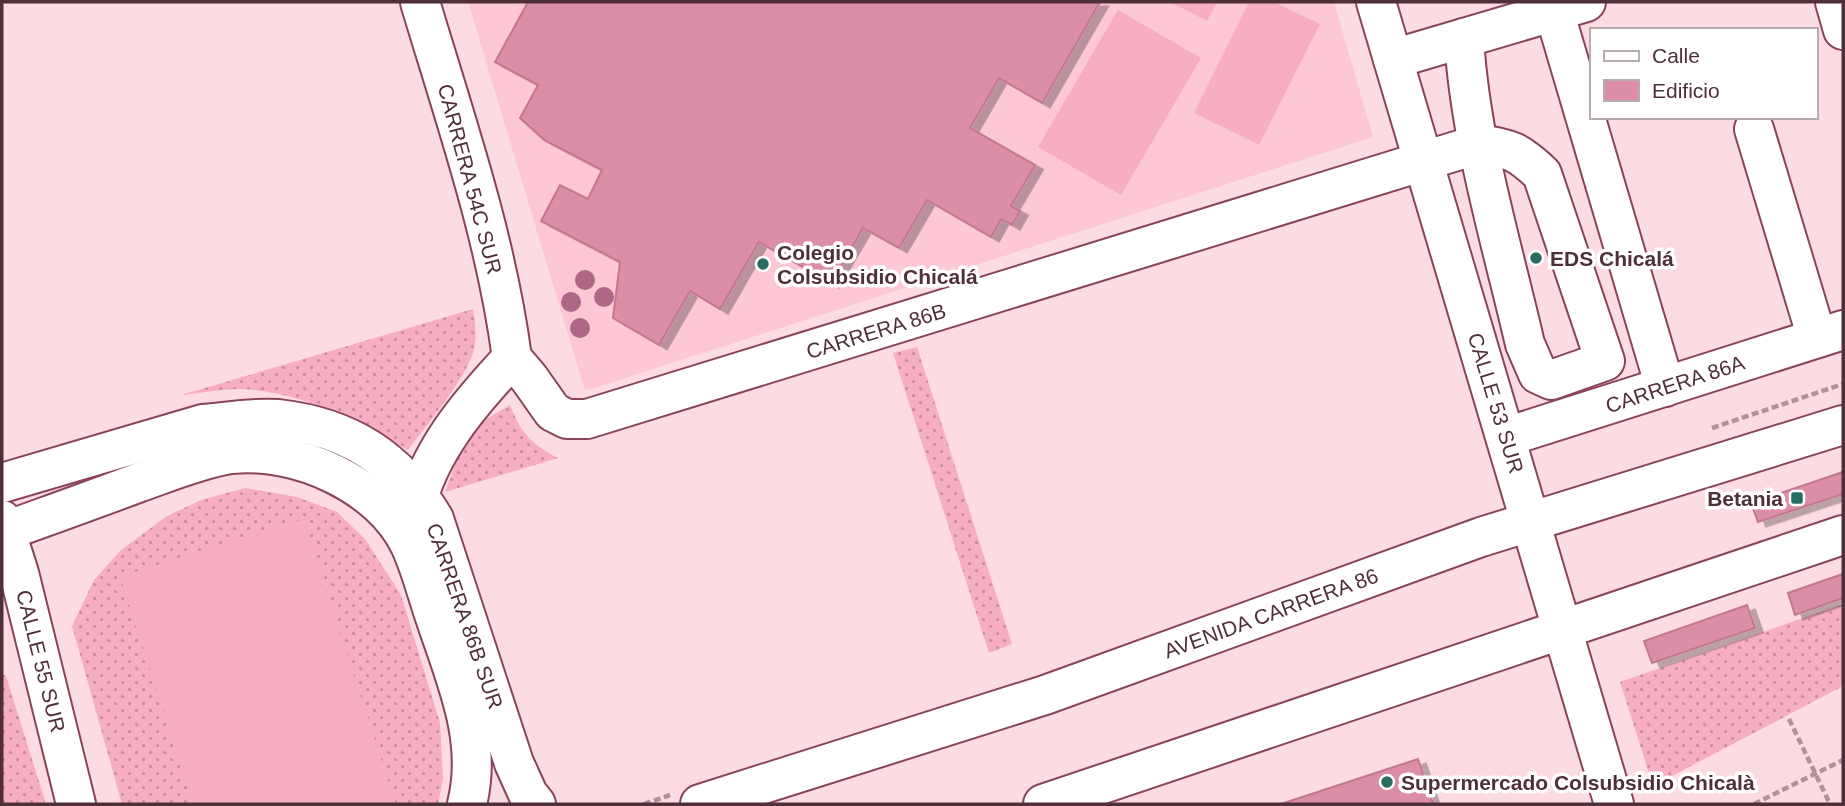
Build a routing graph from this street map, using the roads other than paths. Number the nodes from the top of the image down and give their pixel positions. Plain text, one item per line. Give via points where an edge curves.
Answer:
1 (420, 2) edge
2 (1376, 2) edge
3 (1835, 2) edge
4 (1570, 7) edge
5 (1843, 30) edge
6 (1464, 38) junction
7 (1393, 59) junction
8 (1590, 100) edge
9 (1594, 119) edge
10 (1754, 129) dead end
11 (1479, 144) junction
12 (1423, 160) junction
13 (1615, 216) junction
14 (1560, 228) junction
15 (1505, 259) junction
16 (1458, 275) junction
17 (1830, 334) edge
18 (1525, 344) junction
19 (1653, 345) junction
20 (512, 358) junction
21 (1483, 360) junction
22 (1605, 361) junction
23 (1665, 387) junction
24 (1843, 425) edge
25 (1506, 437) junction
26 (2, 483) edge
27 (419, 493) junction
28 (1532, 522) junction
29 (4, 526) edge
30 (1843, 535) edge
31 (410, 545) junction
32 (10, 583) edge
33 (1563, 629) junction
34 (76, 804) edge
35 (467, 804) edge
36 (536, 804) edge
37 (700, 804) edge
38 (1043, 804) edge
39 (1614, 804) edge

1 - 20 street, CARRERA 54C SUR via 484,219 506,310
2 - 7 street, CALLE 53 SUR
3 - 5 street
4 - 6 street
4 - 8 street
6 - 7 street
6 - 11 street via 1466,78
7 - 12 street, CALLE 53 SUR
9 - 13 street
10 - 17 street
11 - 12 street, CARRERA 86B
11 - 14 street via 1506,147 1524,156 1542,174
11 - 15 street
12 - 16 street, CALLE 53 SUR
12 - 20 street, CARRERA 86B via 587,419 567,419 552,412
13 - 14 street
13 - 19 street
14 - 22 street
15 - 16 street
15 - 18 street
16 - 21 street, CALLE 53 SUR
17 - 23 street, CARRERA 86A
18 - 21 street
18 - 22 street via 1538,374 1551,380
19 - 22 street
19 - 23 street
20 - 27 street via 443,442
21 - 25 street, CALLE 53 SUR
23 - 25 street, CARRERA 86A
24 - 28 street, AVENIDA CARRERA 86
25 - 28 street, CALLE 53 SUR
26 - 27 street, CARRERA 86B SUR via 203,424 275,419 348,438 383,457
27 - 31 street
27 - 36 street, CARRERA 86B SUR via 442,537 514,763
28 - 33 street, CALLE 53 SUR
28 - 37 street, AVENIDA CARRERA 86 via 1045,695
29 - 31 street, CARRERA 86B SUR via 231,454 281,456 331,471 369,494
29 - 32 street, CALLE 55 SUR
30 - 33 street
31 - 35 street, CARRERA 86B SUR via 471,732 474,758
32 - 34 street, CALLE 55 SUR
33 - 38 street
33 - 39 street, CALLE 53 SUR

